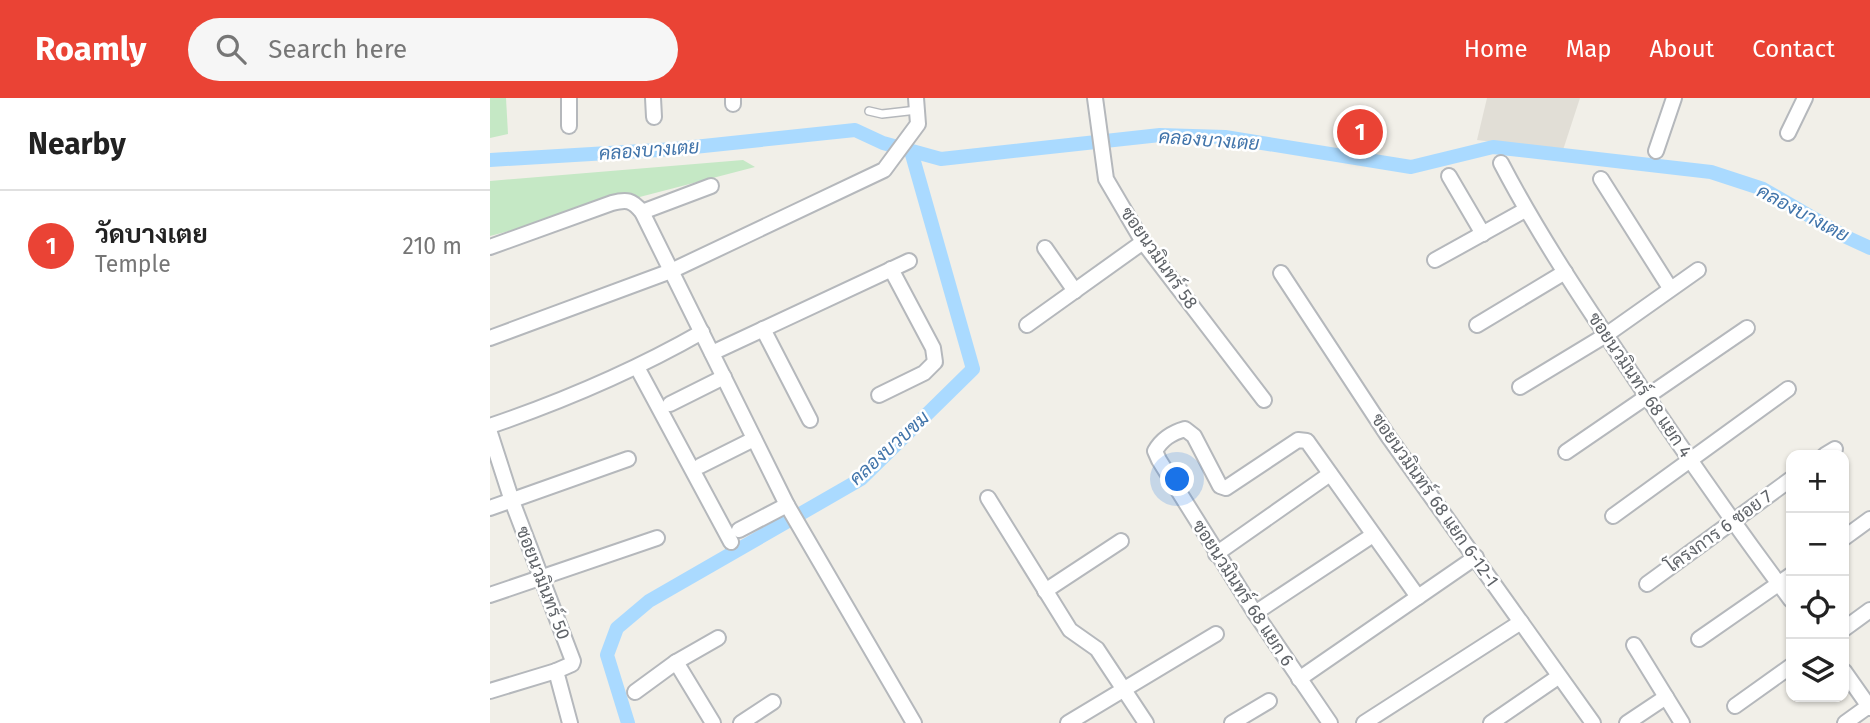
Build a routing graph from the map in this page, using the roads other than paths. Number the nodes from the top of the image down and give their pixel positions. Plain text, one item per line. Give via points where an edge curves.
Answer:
1 (569, 98) edge
2 (653, 98) edge
3 (1095, 98) edge
4 (1674, 98) edge
5 (1805, 98) edge
6 (869, 111) dead end
7 (917, 111) edge
8 (654, 117) dead end
9 (569, 126) dead end
10 (1788, 133) dead end
11 (1656, 151) dead end
12 (1501, 163) dead end
13 (1449, 176) dead end
14 (1601, 179) dead end
15 (711, 186) dead end
16 (1525, 210) junction
17 (642, 212) junction
18 (1483, 234) junction
19 (1143, 242) junction
20 (490, 247) edge
21 (1045, 248) dead end
22 (1436, 260) dead end
23 (909, 261) dead end
24 (891, 269) junction
25 (1698, 270) dead end
26 (671, 271) junction
27 (1565, 272) junction
28 (1281, 274) dead end
29 (1670, 288) junction
30 (1075, 291) junction
31 (1027, 325) dead end
32 (1477, 325) dead end
33 (1748, 328) dead end
34 (763, 329) junction
35 (702, 332) junction
36 (1606, 335) junction
37 (490, 338) edge
38 (712, 353) junction
39 (638, 369) junction
40 (724, 377) junction
41 (1520, 387) dead end
42 (1788, 389) dead end
43 (879, 395) dead end
44 (1647, 398) junction
45 (1264, 400) dead end
46 (670, 404) dead end
47 (810, 420) dead end
48 (490, 426) edge
49 (490, 433) edge
50 (754, 439) junction
51 (1566, 452) dead end
52 (628, 459) dead end
53 (1690, 460) junction
54 (700, 466) dead end
55 (1330, 474) junction
56 (1786, 483) edge
57 (988, 498) dead end
58 (512, 501) junction
59 (490, 508) edge
60 (789, 509) junction
61 (1613, 516) dead end
62 (1870, 519) edge
63 (1731, 522) junction
64 (1849, 534) edge
65 (1373, 535) junction
66 (657, 538) dead end
67 (1121, 541) dead end
68 (1216, 554) junction
69 (1476, 557) junction
70 (542, 577) junction
71 (1785, 579) edge
72 (1647, 584) dead end
73 (1045, 591) junction
74 (490, 595) edge
75 (1418, 597) junction
76 (1870, 610) edge
77 (1255, 613) junction
78 (1521, 622) junction
79 (1849, 625) edge
80 (1216, 634) dead end
81 (718, 638) dead end
82 (1699, 639) dead end
83 (1634, 645) dead end
84 (676, 662) junction
85 (556, 670) junction
86 (1786, 670) edge
87 (1558, 677) junction
88 (1849, 678) edge
89 (1299, 680) junction
90 (1123, 689) junction
91 (490, 691) edge
92 (635, 692) dead end
93 (1666, 697) junction
94 (1269, 701) dead end
95 (773, 702) dead end
96 (1735, 706) dead end
97 (1870, 706) edge
98 (570, 723) edge
99 (713, 723) edge
100 (741, 723) edge
101 (914, 723) edge
102 (1068, 723) edge
103 (1146, 723) edge
104 (1232, 723) edge
105 (1330, 723) edge
106 (1364, 723) edge
107 (1491, 723) edge
108 (1593, 723) edge
109 (1627, 723) edge
110 (1682, 723) edge
111 (1845, 723) edge

1 - 9 street
2 - 8 street
3 - 19 street, ซอยนวมินทร์ 58 via 1106,179
4 - 11 street
5 - 10 street
6 - 7 lane
7 - 26 street via 884,170
12 - 16 street, ซอยนวมินทร์ 68 แยก 4
13 - 18 street
14 - 29 street
15 - 17 street
16 - 18 street
16 - 27 street, ซอยนวมินทร์ 68 แยก 4
17 - 20 street via 634,202 624,200
17 - 26 street
18 - 22 street
19 - 30 street
19 - 45 street, ซอยนวมินทร์ 58
21 - 30 street
23 - 24 street
24 - 34 street
24 - 43 street via 933,348 935,362
25 - 29 street
26 - 35 street
26 - 37 street
27 - 32 street
27 - 36 street, ซอยนวมินทร์ 68 แยก 4
28 - 69 street, ซอยนวมินทร์ 68 แยก 6-12-1 via 1388,436
29 - 36 street
30 - 31 street
33 - 44 street
34 - 38 street
34 - 47 street
35 - 38 street
35 - 39 street
36 - 41 street
36 - 44 street, ซอยนวมินทร์ 68 แยก 4
38 - 40 street
39 - 48 street via 563,402
39 - 60 street via 735,536
40 - 46 street
40 - 50 street
42 - 53 street
44 - 51 street
44 - 53 street, ซอยนวมินทร์ 68 แยก 4
49 - 58 street, ซอยนวมินทร์ 50
50 - 54 street
50 - 60 street
52 - 58 street
53 - 61 street
53 - 63 street, ซอยนวมินทร์ 68 แยก 4
55 - 65 street
55 - 68 street
55 - 68 street, ซอยนวมินทร์ 68 แยก 6 via 1307,441 1298,440 1226,488 1220,486 1194,436 1185,429 1174,432 1155,451
56 - 63 street, โครงการ 6 ซอย 7
57 - 73 street
58 - 59 street
58 - 70 street, ซอยนวมินทร์ 50
60 - 101 street
62 - 64 street
63 - 71 street, ซอยนวมินทร์ 68 แยก 4
63 - 72 street, โครงการ 6 ซอย 7
65 - 75 street
65 - 77 street
66 - 70 street
67 - 73 street
68 - 77 street, ซอยนวมินทร์ 68 แยก 6
69 - 75 street
69 - 78 street, ซอยนวมินทร์ 68 แยก 6-12-1
70 - 74 street
70 - 85 street, ซอยนวมินทร์ 50 via 573,661
71 - 82 street
73 - 90 street via 1070,630 1097,649
75 - 89 street
76 - 79 street
77 - 89 street, ซอยนวมินทร์ 68 แยก 6
78 - 87 street, ซอยนวมินทร์ 68 แยก 6-12-1
78 - 106 street
80 - 90 street
81 - 84 street
83 - 93 street
84 - 92 street
84 - 99 street
85 - 91 street
85 - 98 street
86 - 96 street
87 - 107 street
87 - 108 street, ซอยนวมินทร์ 68 แยก 6-12-1
88 - 97 street
89 - 105 street, ซอยนวมินทร์ 68 แยก 6
90 - 102 street
90 - 103 street
93 - 109 street
93 - 110 street
94 - 104 street
95 - 100 street
97 - 111 street

